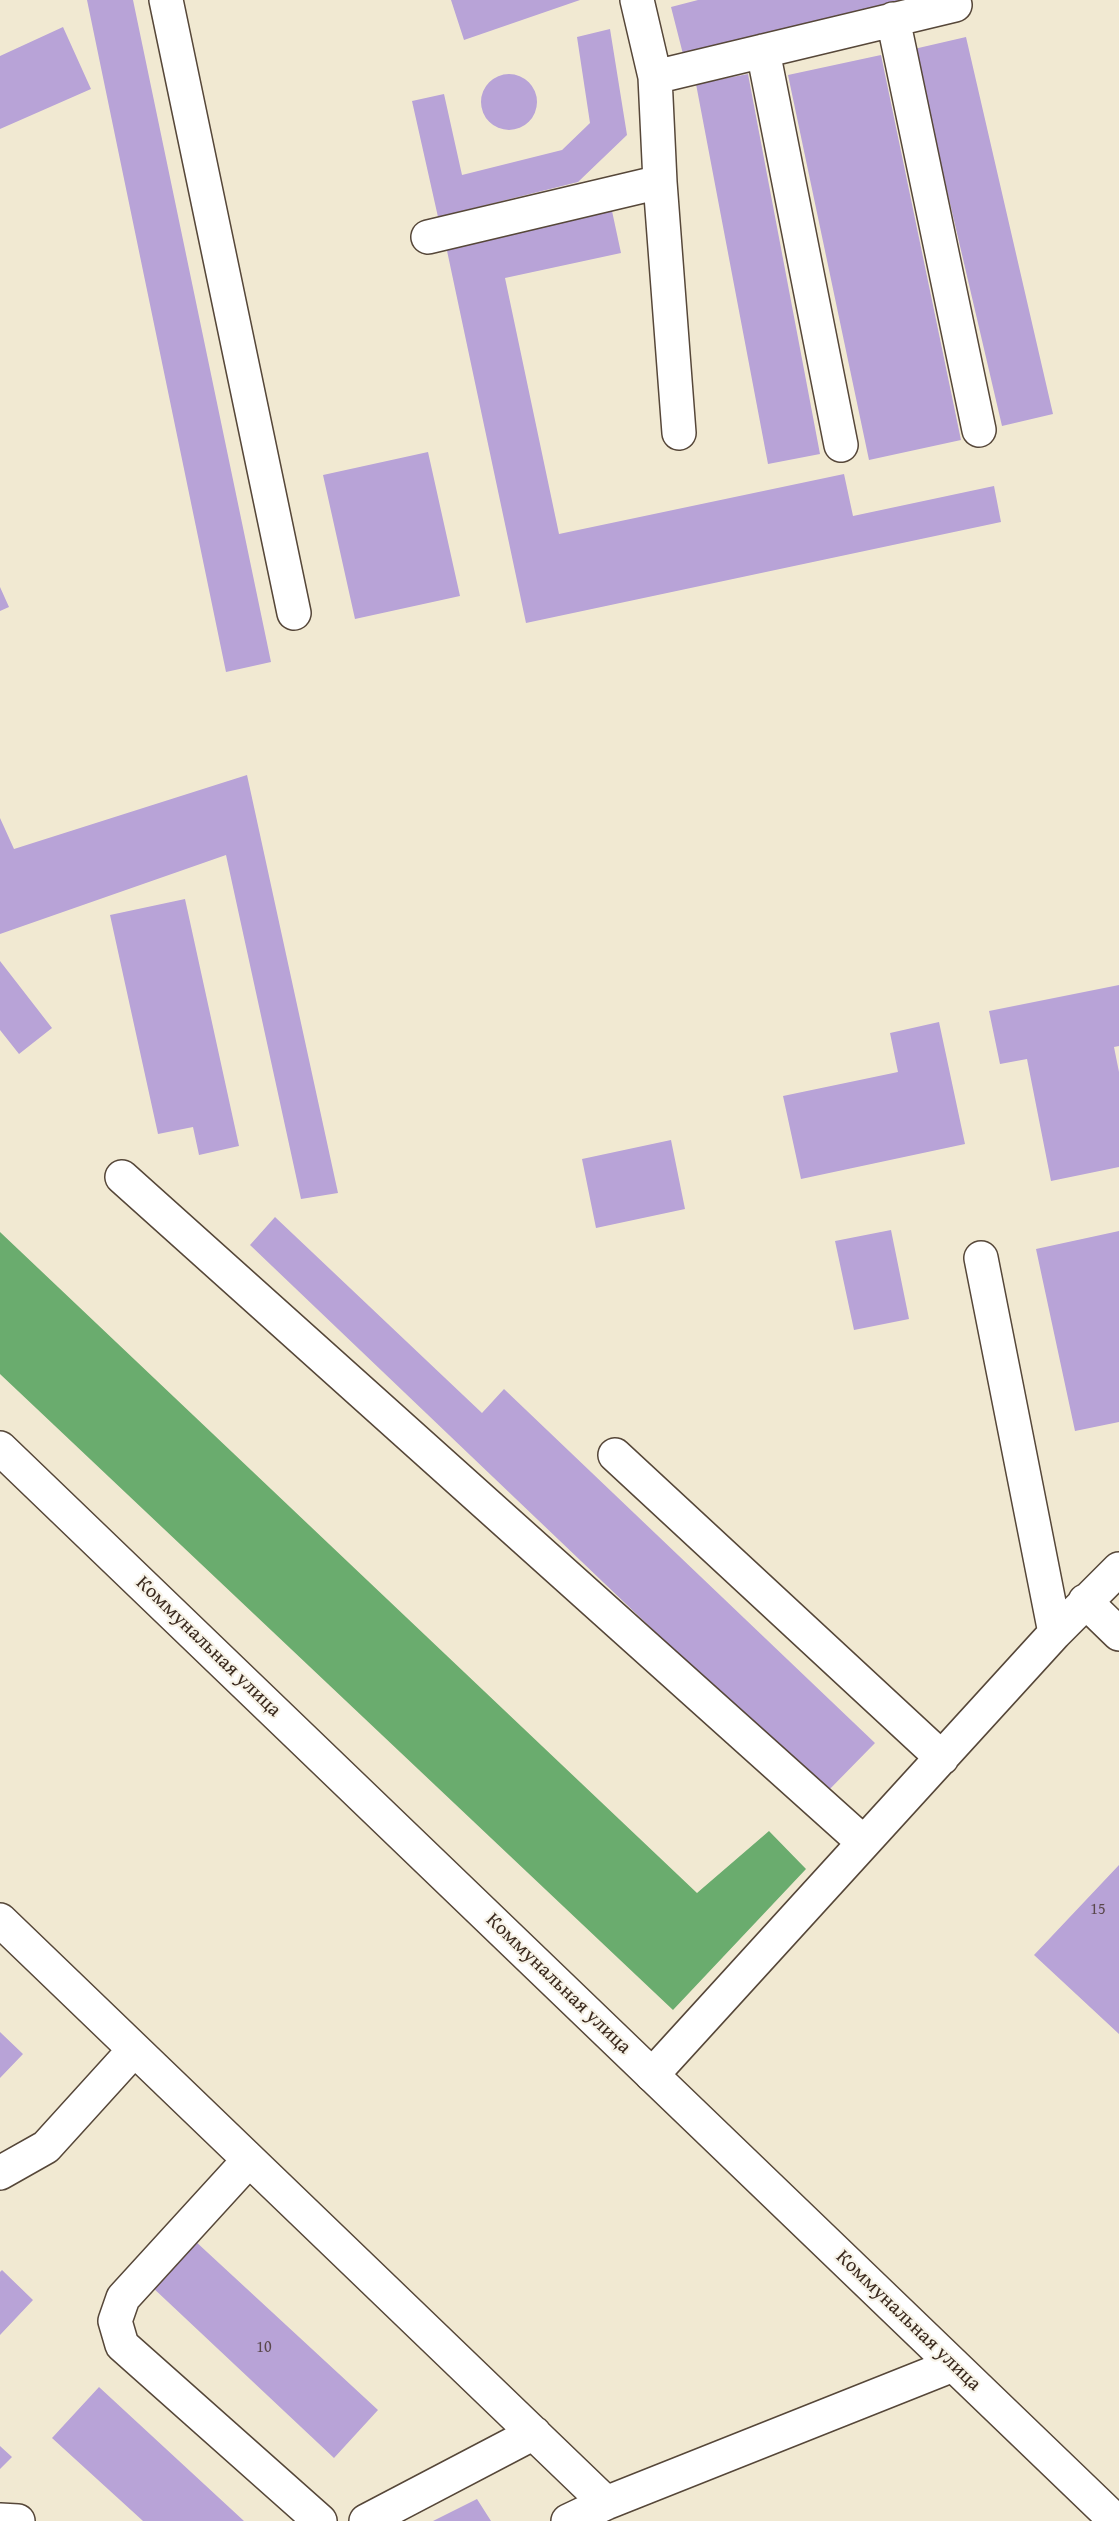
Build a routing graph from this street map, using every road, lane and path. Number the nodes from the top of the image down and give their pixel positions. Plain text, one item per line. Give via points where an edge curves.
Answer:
1 (166, 0) edge
2 (638, 0) edge
3 (955, 4) dead end
4 (893, 19) junction
5 (763, 51) junction
6 (655, 77) junction
7 (660, 182) junction
8 (428, 237) dead end
9 (979, 430) dead end
10 (680, 433) dead end
11 (841, 445) dead end
12 (294, 613) dead end
13 (122, 1177) dead end
14 (981, 1258) dead end
15 (0, 1448) edge
16 (615, 1455) dead end
17 (1119, 1569) edge
18 (1085, 1601) junction
19 (1055, 1633) junction
20 (1119, 1634) edge
21 (942, 1758) junction
22 (863, 1842) junction
23 (0, 1920) edge
24 (134, 2050) junction
25 (652, 2075) junction
26 (249, 2160) junction
27 (0, 2173) edge
28 (953, 2365) junction
29 (534, 2433) junction
30 (606, 2503) junction
31 (0, 2520) edge
32 (18, 2521) edge
33 (320, 2521) edge
34 (366, 2521) edge
35 (568, 2521) edge
36 (1116, 2521) edge

1 - 12 main road
2 - 6 main road
3 - 4 main road
4 - 5 main road
4 - 9 main road
5 - 6 main road
5 - 11 main road
6 - 7 main road
7 - 8 main road
7 - 10 main road
13 - 22 main road
14 - 19 main road
15 - 25 main road, Коммунальная улица
16 - 21 main road
17 - 18 main road
18 - 19 main road
18 - 20 main road
19 - 21 main road
21 - 22 main road
22 - 25 main road
23 - 24 main road
24 - 26 main road
24 - 27 main road via 45,2147
25 - 28 main road, Коммунальная улица
26 - 29 main road
26 - 33 main road via 123,2298 115,2321 122,2345
28 - 30 main road
28 - 36 main road, Коммунальная улица
29 - 30 main road
29 - 34 main road
30 - 35 main road
31 - 32 main road

